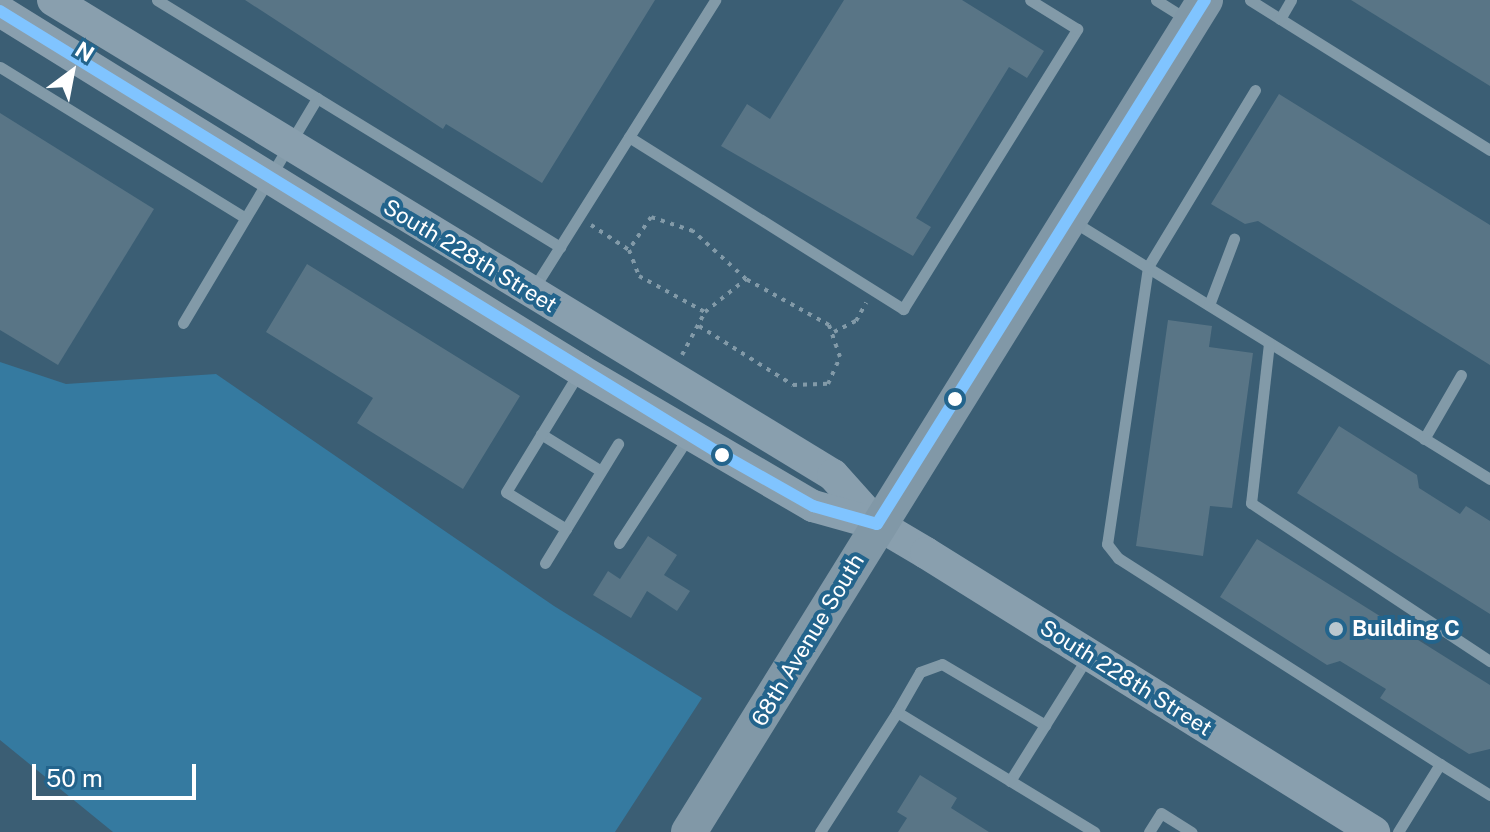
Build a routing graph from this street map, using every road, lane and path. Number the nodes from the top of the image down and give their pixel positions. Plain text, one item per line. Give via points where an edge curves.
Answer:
1 (53, 0) edge
2 (157, 0) edge
3 (715, 0) edge
4 (1030, 0) edge
5 (1156, 0) edge
6 (1250, 0) edge
7 (1291, 0) edge
8 (0, 11) edge
9 (1198, 11) edge
10 (1280, 19) junction
11 (0, 67) edge
12 (1255, 90) dead end
13 (317, 98) junction
14 (629, 137) junction
15 (289, 145) junction
16 (1490, 150) edge
17 (270, 177) junction
18 (579, 217) junction
19 (245, 218) junction
20 (1070, 219) junction
21 (1234, 239) dead end
22 (560, 247) junction
23 (629, 250) junction
24 (1148, 267) junction
25 (746, 279) junction
26 (874, 291) junction
27 (531, 293) junction
28 (1209, 305) junction
29 (705, 312) junction
30 (183, 323) dead end
31 (699, 326) junction
32 (834, 332) junction
33 (1269, 343) junction
34 (580, 370) junction
35 (1461, 375) dead end
36 (668, 378) junction
37 (541, 434) junction
38 (689, 435) junction
39 (1424, 439) junction
40 (618, 444) dead end
41 (601, 471) junction
42 (1489, 475) edge
43 (877, 524) junction
44 (566, 529) junction
45 (619, 543) dead end
46 (545, 563) dead end
47 (1089, 655) junction
48 (1490, 661) edge
49 (897, 712) junction
50 (1045, 725) junction
51 (1440, 764) junction
52 (1010, 781) junction
53 (1490, 794) edge
54 (689, 832) edge
55 (820, 832) edge
56 (1094, 832) edge
57 (1149, 832) edge
58 (1192, 832) edge
59 (1374, 832) edge
60 (1398, 832) edge

1 - 15 main road, South 228th Street
2 - 13 lane
3 - 14 lane
4 - 26 lane via 1077,29 903,309
5 - 9 lane
6 - 10 lane
7 - 10 lane
8 - 17 main road, South 228th Street
9 - 20 main road, 68th Avenue South
10 - 16 lane
11 - 19 lane
12 - 24 lane
13 - 15 lane
13 - 22 lane
14 - 18 lane
14 - 26 lane
15 - 17 lane
15 - 27 main road, South 228th Street
17 - 19 lane
17 - 34 main road, South 228th Street
18 - 22 lane
18 - 23 path
19 - 30 lane
20 - 24 lane
20 - 43 main road, 68th Avenue South
21 - 28 lane
22 - 27 lane
23 - 25 path via 651,217 663,216 693,231
23 - 29 path via 639,276
24 - 28 lane
24 - 51 lane via 1107,544 1118,558
25 - 29 path
25 - 32 path via 810,309
26 - 32 path via 856,321
27 - 36 main road, South 228th Street
28 - 33 lane
29 - 31 path
31 - 32 path via 803,389 828,384 840,366
31 - 36 path
33 - 39 lane
33 - 48 lane via 1251,503
34 - 37 lane
34 - 38 main road, South 228th Street
35 - 39 lane
36 - 43 main road, South 228th Street via 833,475
37 - 41 lane
37 - 44 lane via 506,492
38 - 43 main road, South 228th Street via 813,506
38 - 45 lane
39 - 42 lane
40 - 41 lane
41 - 44 lane
43 - 47 main road, South 228th Street
43 - 54 main road, 68th Avenue South
44 - 46 lane
47 - 50 lane
47 - 59 main road, South 228th Street
49 - 50 lane via 920,672 942,664
49 - 52 lane
49 - 55 lane
50 - 52 lane
51 - 53 lane
51 - 60 lane
52 - 56 lane
57 - 58 lane via 1161,813

